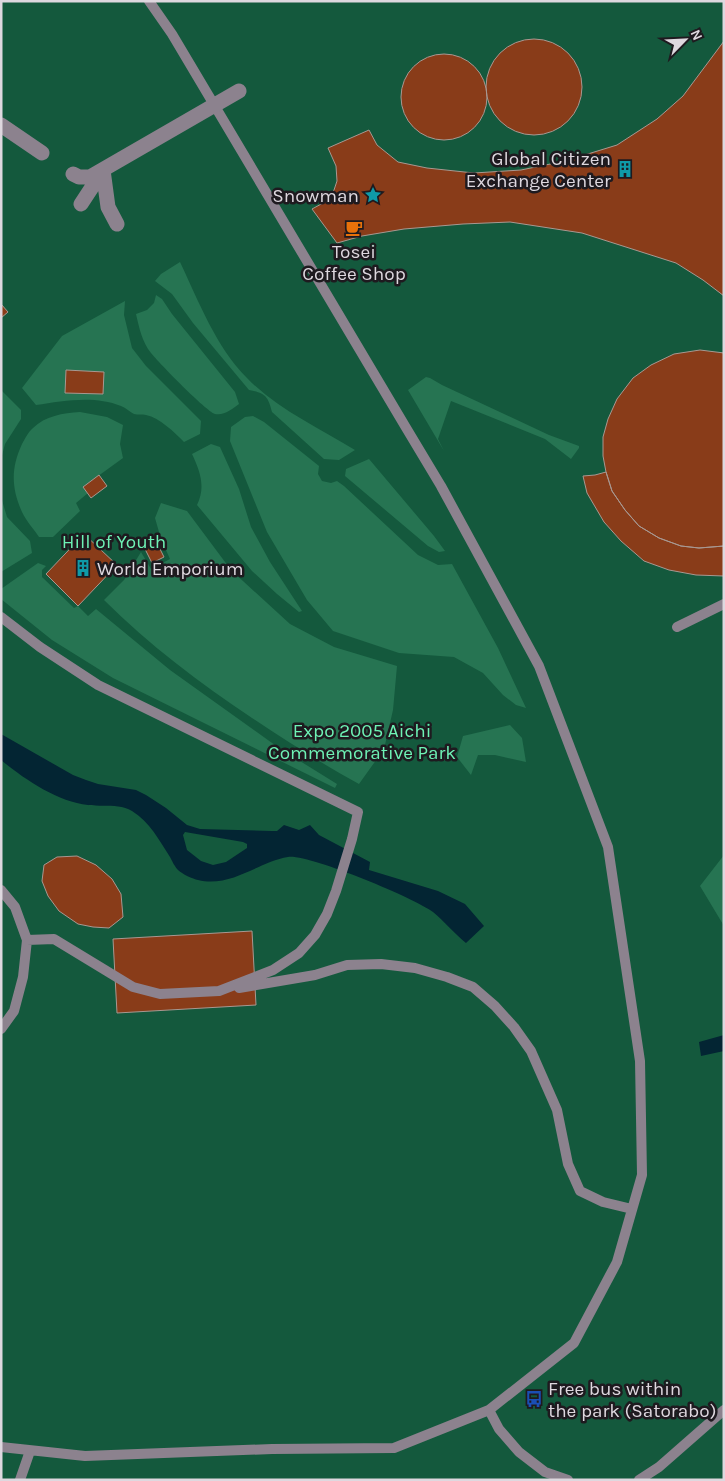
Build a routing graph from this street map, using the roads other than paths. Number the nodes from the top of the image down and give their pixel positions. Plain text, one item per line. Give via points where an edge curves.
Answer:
1 (149, 1) edge
2 (238, 91) dead end
3 (214, 105) junction
4 (1, 125) edge
5 (42, 153) dead end
6 (103, 170) junction
7 (73, 174) dead end
8 (81, 204) dead end
9 (117, 224) dead end
10 (724, 604) edge
11 (1, 617) edge
12 (677, 627) dead end
13 (1, 890) edge
14 (26, 940) junction
15 (219, 991) junction
16 (1, 1029) edge
17 (632, 1209) junction
18 (489, 1410) junction
19 (724, 1410) edge
20 (1, 1447) edge
21 (30, 1451) junction
22 (20, 1480) edge
23 (568, 1480) edge
24 (639, 1480) edge

1 - 3 lane
2 - 3 street
3 - 6 street
3 - 17 lane via 441,486 539,666 608,847 640,1061 642,1175
4 - 5 street
6 - 7 street via 90,178
6 - 8 street
6 - 9 street via 108,207
10 - 12 lane
11 - 15 lane via 40,647 98,684 358,812 340,876 316,935 299,953 273,970
13 - 14 lane via 16,907
14 - 15 lane via 54,939 133,987 160,994
14 - 16 lane via 23,977 14,1011
15 - 17 lane via 315,975 348,965 381,964 414,968 473,987 495,1006 531,1051 557,1110 568,1164 580,1191 603,1202
17 - 18 lane via 617,1262 574,1343
18 - 21 lane via 394,1448 85,1456
18 - 23 lane via 499,1429 519,1452 545,1472
19 - 24 lane
20 - 21 lane
21 - 22 lane

